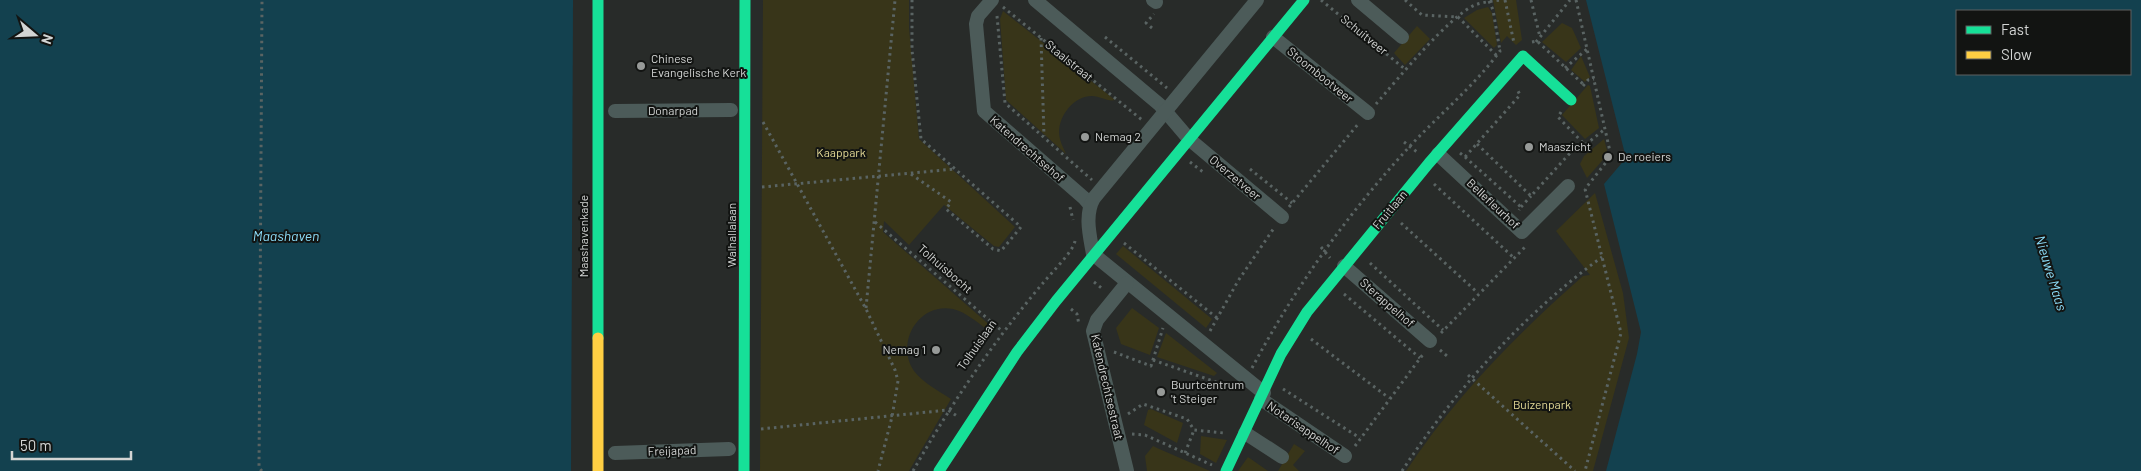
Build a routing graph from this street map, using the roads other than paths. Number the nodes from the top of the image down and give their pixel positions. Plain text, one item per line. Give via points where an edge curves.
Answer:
1 (598, 0) edge
2 (745, 0) edge
3 (1035, 0) edge
4 (1257, 0) edge
5 (1304, 0) edge
6 (1358, 0) edge
7 (996, 2) edge
8 (1273, 37) junction
9 (1402, 37) dead end
10 (1571, 100) dead end
11 (730, 110) dead end
12 (615, 111) dead end
13 (1167, 111) junction
14 (1368, 113) road end
15 (1189, 139) junction
16 (1438, 154) junction
17 (1568, 186) dead end
18 (1090, 205) junction
19 (1282, 217) road end
20 (1088, 224) junction
21 (1116, 236) junction
22 (1093, 254) junction
23 (1344, 266) junction
24 (1127, 283) junction
25 (1430, 341) dead end
26 (1263, 396) junction
27 (1245, 433) junction
28 (729, 449) dead end
29 (615, 453) dead end
30 (1345, 456) dead end
31 (1282, 457) dead end
32 (1223, 470) edge
33 (598, 471) edge
34 (744, 471) edge
35 (939, 471) edge
36 (1127, 471) edge

1 - 33 street, Maashavenkade
2 - 34 street, Walhallalaan
3 - 13 street, Staalstraat
4 - 13 street
5 - 8 street
6 - 9 street, Schuitveer
7 - 18 street, Katendrechtsehof via 978,16 976,24 984,111
8 - 14 street, Stoombootveer
8 - 15 street
10 - 16 street, Fruitlaan via 1523,56
11 - 12 street, Donarpad
13 - 15 street
13 - 18 street
15 - 19 street, Overzetveer
15 - 21 street
16 - 17 street, Bellefleurhof via 1522,232
16 - 23 street, Fruitlaan
18 - 20 street
20 - 21 street via 1091,231
20 - 22 street
21 - 22 street
22 - 24 street
22 - 35 street via 1017,352
23 - 25 street, Sterappelhof
23 - 26 street, Fruitlaan via 1290,338
24 - 26 street
24 - 36 street, Katendrechtsestraat via 1097,320 1093,331
26 - 27 street, Fruitlaan
26 - 30 street, Notarisappelhof
27 - 31 street
27 - 32 street, Fruitlaan
28 - 29 street, Freijapad

